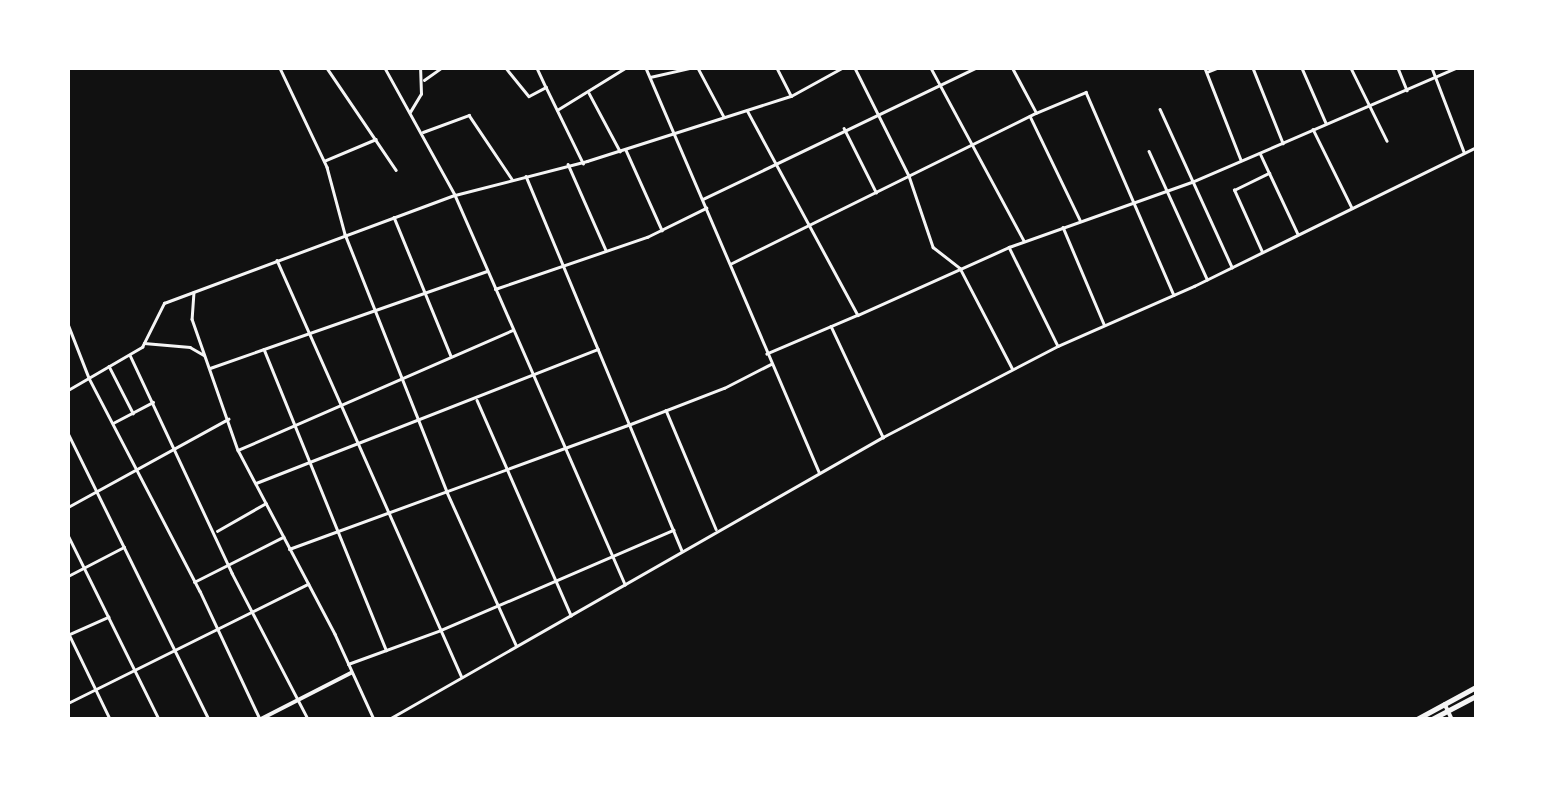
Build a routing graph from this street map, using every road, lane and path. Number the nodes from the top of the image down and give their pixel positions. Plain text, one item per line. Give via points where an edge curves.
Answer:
1 (280, 68) edge
2 (327, 68) edge
3 (386, 68) edge
4 (420, 68) edge
5 (441, 68) edge
6 (506, 68) edge
7 (537, 68) edge
8 (646, 68) edge
9 (690, 68) edge
10 (698, 68) edge
11 (777, 68) edge
12 (842, 68) edge
13 (855, 68) edge
14 (931, 68) edge
15 (975, 68) edge
16 (1013, 68) edge
17 (1217, 68) edge
18 (1253, 68) edge
19 (1302, 68) edge
20 (1351, 68) edge
21 (1398, 68) edge
22 (1432, 68) edge
23 (1455, 68) edge
24 (622, 69) edge
25 (1206, 70) edge
26 (650, 76) junction
27 (1433, 78) junction
28 (422, 81) junction
29 (940, 84) junction
30 (546, 87) junction
31 (1407, 90) junction
32 (589, 93) junction
33 (791, 96) junction
34 (1368, 106) junction
35 (1160, 109) dead end
36 (557, 110) junction
37 (747, 110) junction
38 (410, 112) junction
39 (877, 113) junction
40 (1036, 113) junction
41 (1030, 116) junction
42 (723, 117) junction
43 (1326, 124) junction
44 (844, 128) junction
45 (1313, 130) junction
46 (423, 132) junction
47 (675, 134) junction
48 (376, 139) junction
49 (1387, 141) dead end
50 (974, 143) junction
51 (1283, 143) junction
52 (1476, 147) edge
53 (626, 150) junction
54 (620, 151) junction
55 (1149, 151) dead end
56 (1464, 152) junction
57 (1260, 153) junction
58 (324, 160) junction
59 (775, 161) junction
60 (1241, 161) junction
61 (583, 163) junction
62 (568, 164) junction
63 (396, 170) dead end
64 (1269, 173) junction
65 (526, 176) junction
66 (909, 176) junction
67 (513, 180) junction
68 (1192, 182) junction
69 (1167, 191) junction
70 (876, 192) junction
71 (455, 195) junction
72 (703, 199) junction
73 (1136, 203) junction
74 (706, 208) junction
75 (1352, 208) junction
76 (394, 216) junction
77 (1080, 221) junction
78 (810, 225) junction
79 (1063, 227) junction
80 (662, 230) junction
81 (345, 234) junction
82 (1298, 234) junction
83 (1024, 241) junction
84 (1009, 247) junction
85 (606, 250) junction
86 (1262, 252) junction
87 (277, 260) junction
88 (562, 263) junction
89 (730, 264) junction
90 (1232, 267) junction
91 (960, 268) junction
92 (488, 271) junction
93 (1208, 279) junction
94 (495, 289) junction
95 (194, 292) junction
96 (425, 294) junction
97 (1174, 295) junction
98 (375, 311) junction
99 (858, 315) junction
100 (68, 324) edge
101 (1104, 325) junction
102 (831, 326) junction
103 (513, 330) junction
104 (311, 333) junction
105 (144, 343) junction
106 (1058, 346) junction
107 (264, 349) junction
108 (598, 349) junction
109 (767, 354) junction
110 (130, 355) junction
111 (204, 355) junction
112 (451, 356) junction
113 (771, 364) junction
114 (109, 366) junction
115 (209, 368) junction
116 (1012, 370) junction
117 (532, 377) junction
118 (89, 378) junction
119 (402, 378) junction
120 (68, 390) edge
121 (477, 399) junction
122 (153, 402) junction
123 (341, 404) junction
124 (666, 410) junction
125 (133, 413) junction
126 (228, 419) junction
127 (419, 421) junction
128 (113, 423) junction
129 (295, 424) junction
130 (628, 425) junction
131 (68, 433) edge
132 (883, 437) junction
133 (359, 444) junction
134 (177, 448) junction
135 (564, 449) junction
136 (238, 450) junction
137 (311, 463) junction
138 (137, 469) junction
139 (508, 471) junction
140 (819, 472) junction
141 (255, 483) junction
142 (97, 491) junction
143 (447, 492) junction
144 (266, 503) junction
145 (68, 507) edge
146 (391, 513) junction
147 (673, 530) junction
148 (216, 531) junction
149 (717, 531) junction
150 (339, 532) junction
151 (68, 535) edge
152 (283, 537) junction
153 (124, 547) junction
154 (289, 549) junction
155 (682, 551) junction
156 (613, 557) junction
157 (229, 564) junction
158 (84, 568) junction
159 (68, 576) edge
160 (556, 581) junction
161 (194, 582) junction
162 (308, 584) junction
163 (625, 584) junction
164 (498, 605) junction
165 (252, 610) junction
166 (571, 615) junction
167 (108, 617) junction
168 (215, 628) junction
169 (441, 630) junction
170 (69, 633) edge
171 (516, 645) junction
172 (174, 648) junction
173 (386, 650) junction
174 (348, 664) junction
175 (134, 668) junction
176 (351, 673) junction
177 (461, 676) junction
178 (1476, 687) edge
179 (95, 688) junction
180 (1476, 696) edge
181 (299, 700) junction
182 (68, 703) edge
183 (1445, 704) junction
184 (1448, 710) junction
185 (110, 719) edge
186 (159, 719) edge
187 (209, 719) edge
188 (260, 719) edge
189 (308, 719) edge
190 (374, 719) edge
191 (389, 719) edge
192 (1417, 719) edge
193 (1433, 719) edge
194 (1452, 719) edge

1 - 58 street
2 - 48 street
3 - 38 street
4 - 28 street
5 - 28 street
6 - 30 street via 529,96
7 - 30 street
8 - 26 street
9 - 26 street
10 - 42 street
11 - 33 street
12 - 33 street
13 - 39 street
14 - 29 street
15 - 29 street
16 - 40 street
17 - 25 street
18 - 51 street
19 - 43 street
20 - 34 street
21 - 31 street
22 - 27 street
23 - 27 street
24 - 32 street
25 - 60 street
26 - 47 street
27 - 31 street
27 - 56 street
28 - 38 street
29 - 39 street
29 - 50 street
30 - 36 street
31 - 34 street
32 - 36 street
32 - 54 street
33 - 37 street
34 - 43 street
34 - 49 street
35 - 68 street
36 - 61 street
37 - 42 street
37 - 59 street
38 - 46 street
39 - 44 street
39 - 66 street
40 - 41 street
40 - 73 street via 1086,92
41 - 50 street
41 - 77 street
42 - 47 street
43 - 45 street
44 - 59 street
44 - 70 street
45 - 51 street
45 - 75 street
46 - 67 street via 469,115
46 - 71 street
47 - 53 street
47 - 72 street
48 - 58 street
48 - 63 street
50 - 66 street
50 - 83 street
51 - 57 street
52 - 56 street
53 - 54 street
53 - 80 street
54 - 61 street
55 - 69 street
56 - 75 street
57 - 60 street
57 - 64 street
58 - 81 street
59 - 72 street
59 - 78 street
60 - 68 street
61 - 62 street
62 - 65 street
62 - 85 street
64 - 82 street
64 - 86 street via 1234,190
65 - 67 street
65 - 88 street
66 - 70 street
66 - 91 street via 933,247
67 - 71 street
68 - 69 street
68 - 90 street
69 - 73 street
69 - 93 street
70 - 78 street
71 - 76 street
71 - 92 street
72 - 74 street
73 - 77 street
73 - 97 street
74 - 80 street
74 - 89 street
75 - 82 street
76 - 81 street
76 - 96 street
77 - 79 street
78 - 89 street
78 - 99 street
79 - 83 street
79 - 101 street
80 - 85 street
81 - 87 street
81 - 98 street
82 - 86 street
83 - 84 street
84 - 91 street
84 - 106 street
85 - 88 street
86 - 90 street
87 - 95 street
87 - 104 street
88 - 94 street
88 - 108 street
89 - 109 street
90 - 93 street
91 - 99 street
91 - 116 street
92 - 94 street
92 - 96 street
93 - 97 street
94 - 103 street
95 - 105 street via 160,305
95 - 111 street via 192,318
96 - 98 street
96 - 112 street
97 - 101 street
98 - 104 street
98 - 119 street
99 - 102 street
100 - 118 street
101 - 106 street
102 - 109 street
102 - 132 street
103 - 112 street
103 - 117 street
104 - 107 street
104 - 123 street
105 - 110 street
105 - 111 street via 190,346
106 - 116 street
107 - 115 street
107 - 129 street
108 - 117 street
108 - 130 street
109 - 113 street
110 - 114 street
110 - 122 street
111 - 115 street
112 - 119 street
113 - 124 street
113 - 140 street
114 - 118 street
114 - 125 street
115 - 126 street
116 - 132 street
117 - 121 street
117 - 135 street
118 - 120 street
118 - 128 street
119 - 123 street
119 - 127 street
121 - 127 street
121 - 139 street
122 - 125 street
122 - 134 street
123 - 129 street
123 - 133 street
124 - 130 street
124 - 149 street
125 - 128 street
126 - 134 street
126 - 136 street
127 - 133 street
127 - 143 street
128 - 138 street
129 - 136 street
129 - 137 street
130 - 135 street
130 - 147 street
131 - 142 street
132 - 140 street
133 - 137 street
133 - 146 street
134 - 138 street
134 - 148 street
135 - 139 street
135 - 156 street
136 - 141 street
137 - 141 street
137 - 150 street
138 - 142 street
138 - 161 street
139 - 143 street
139 - 160 street
140 - 149 street
141 - 144 street
142 - 145 street
142 - 153 street
143 - 146 street
143 - 164 street
144 - 148 street
144 - 152 street
146 - 150 street
146 - 169 street
147 - 155 street
147 - 156 street
148 - 157 street
149 - 155 street
150 - 154 street
150 - 173 street
151 - 158 street
152 - 154 street
152 - 157 street
153 - 158 street
153 - 172 street
154 - 162 street
155 - 163 street
156 - 160 street
156 - 163 street
157 - 161 street
157 - 165 street
158 - 159 street
158 - 167 street
160 - 164 street
160 - 166 street
161 - 168 street
162 - 165 street
162 - 174 street
163 - 166 street
164 - 169 street
164 - 171 street
165 - 168 street
165 - 181 street
166 - 171 street
167 - 170 street
167 - 175 street
168 - 172 street
168 - 188 street
169 - 173 street
169 - 177 street
170 - 179 street
171 - 177 street
172 - 175 street
172 - 187 street
173 - 174 street
174 - 176 street
175 - 179 street
175 - 186 street
176 - 181 street
176 - 190 street
177 - 191 street
178 - 183 highway
179 - 182 street
179 - 185 street
180 - 184 highway
181 - 188 street
181 - 189 street
183 - 184 street
183 - 192 highway
184 - 193 highway
184 - 194 street

